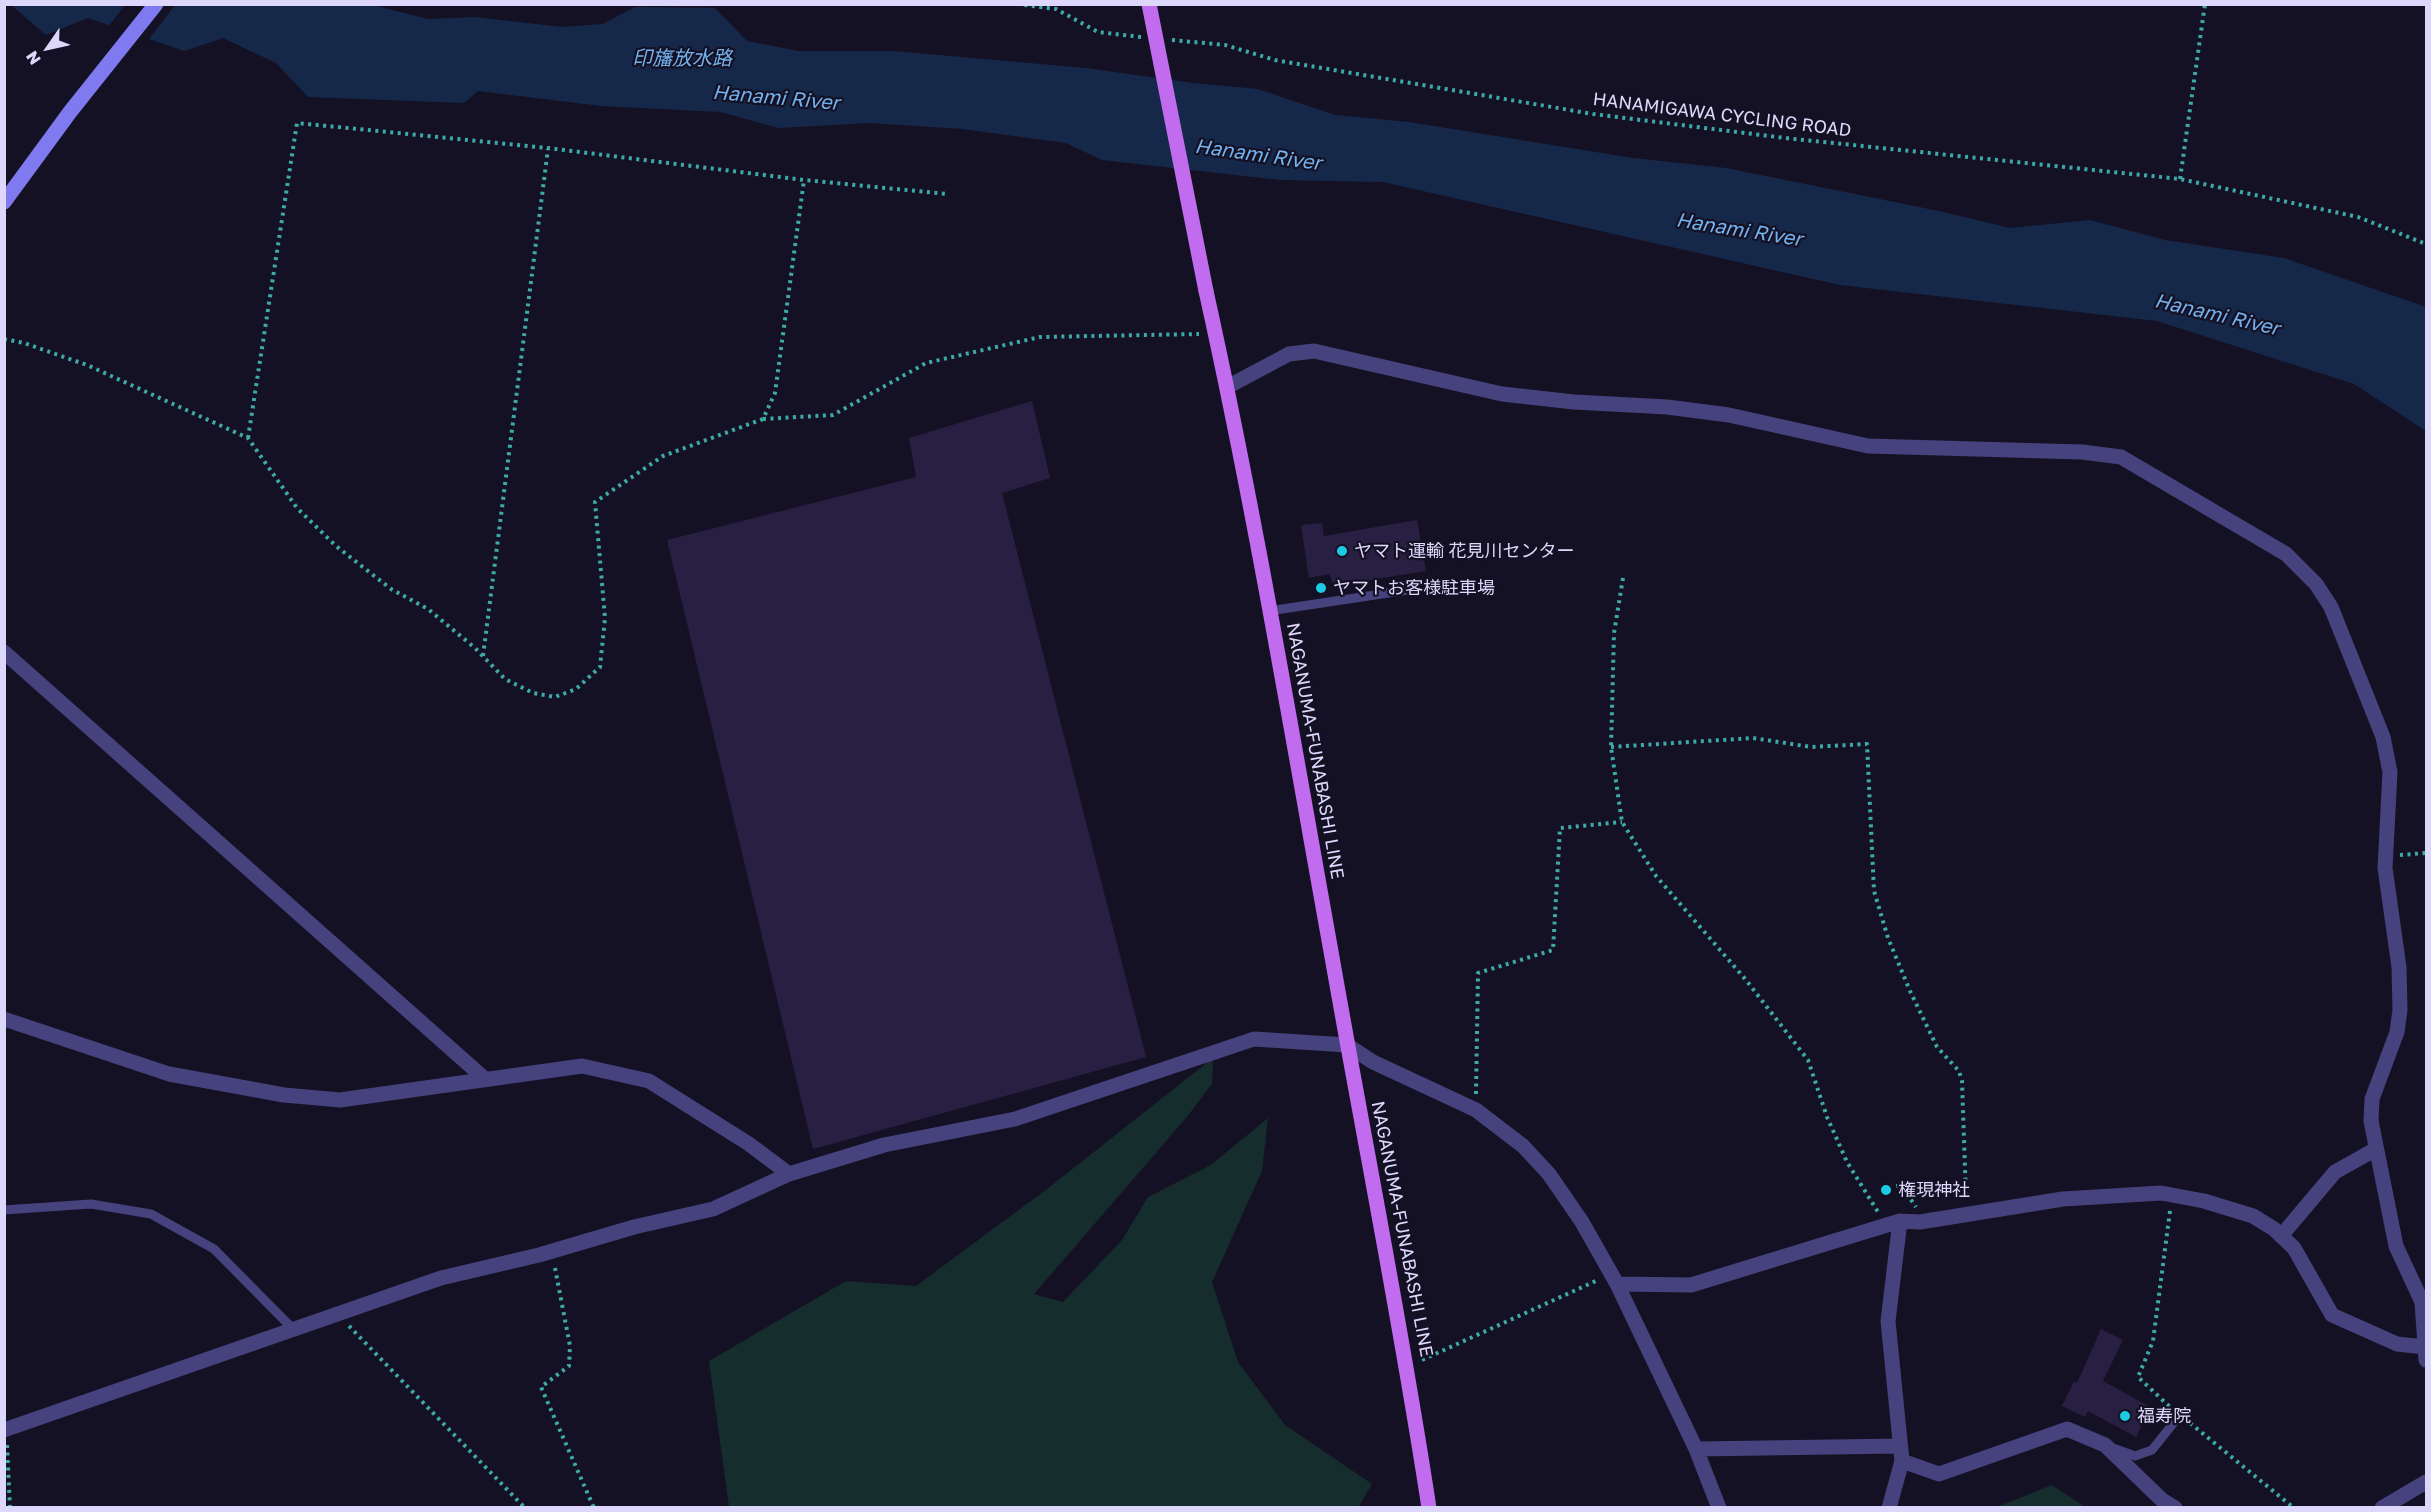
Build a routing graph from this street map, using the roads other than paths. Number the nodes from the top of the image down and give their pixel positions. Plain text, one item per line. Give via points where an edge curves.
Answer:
1 (156, 4) edge
2 (1149, 4) edge
3 (4, 202) edge
4 (1227, 387) junction
5 (1408, 590) dead end
6 (1269, 611) junction
7 (4, 652) edge
8 (4, 1019) edge
9 (31, 1027) junction
10 (4, 1032) edge
11 (1347, 1045) junction
12 (485, 1079) junction
13 (2376, 1149) junction
14 (789, 1174) junction
15 (4, 1209) edge
16 (1898, 1216) junction
17 (2281, 1236) junction
18 (1615, 1279) junction
19 (294, 1330) junction
20 (2426, 1354) edge
21 (2180, 1415) road end
22 (5, 1430) edge
23 (2105, 1445) junction
24 (1696, 1449) junction
25 (1901, 1453) junction
26 (2427, 1482) edge
27 (1429, 1508) edge
28 (1719, 1508) edge
29 (1889, 1508) edge
30 (2175, 1508) edge
31 (2382, 1508) edge

1 - 3 street via 70,111
2 - 4 main road, NAGANUMA-FUNABASHI LINE, bridge
4 - 6 main road, NAGANUMA-FUNABASHI LINE
4 - 13 street via 1289,354 1314,351 1502,394 1729,415 1868,446 2082,452 2121,457 2286,554 2316,584 2331,607 2383,737 2390,771 2386,855 2400,1010 2397,1032 2372,1099 2370,1121
5 - 6 lane
6 - 11 main road, NAGANUMA-FUNABASHI LINE
7 - 12 street
8 - 9 street
9 - 10 street
9 - 12 street via 169,1074 284,1095 340,1100
11 - 14 street via 1254,1039 1015,1119 884,1145
11 - 18 street via 1373,1062 1476,1110 1523,1146 1549,1174
11 - 27 main road, NAGANUMA-FUNABASHI LINE via 1408,1367
12 - 14 street via 582,1066 649,1081
13 - 17 street via 2335,1172
13 - 20 street via 2396,1246 2422,1302
14 - 19 street via 713,1209 441,1278
15 - 19 lane via 91,1204 152,1214 214,1249
16 - 17 street via 1967,1214 2063,1199 2161,1192 2253,1216
16 - 18 street via 1691,1285
16 - 25 street via 1888,1320
17 - 20 street via 2294,1248 2332,1315
18 - 24 street
19 - 22 street
21 - 23 lane via 2152,1450 2135,1456
23 - 25 street via 2067,1429 1939,1474
23 - 30 street
24 - 25 street
24 - 28 street
25 - 29 street
26 - 31 street

